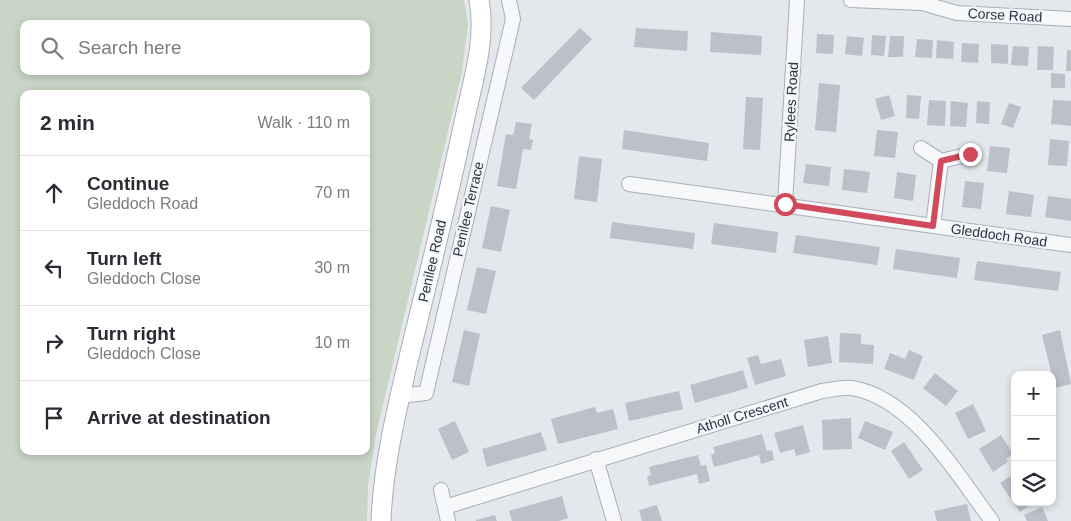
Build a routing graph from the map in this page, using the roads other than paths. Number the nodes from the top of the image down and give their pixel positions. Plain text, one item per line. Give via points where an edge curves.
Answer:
1 (479, 0) edge
2 (509, 0) edge
3 (797, 0) edge
4 (851, 0) edge
5 (1071, 18) edge
6 (921, 148) dead end
7 (970, 154) dead end
8 (941, 161) junction
9 (629, 184) dead end
10 (785, 204) junction
11 (933, 226) junction
12 (1071, 245) edge
13 (399, 396) junction
14 (596, 459) junction
15 (441, 490) dead end
16 (445, 506) junction
17 (381, 521) edge
18 (448, 521) edge
19 (614, 521) edge
20 (992, 521) edge

1 - 13 street, Penilee Road via 480,39 475,70
2 - 13 street, Penilee Terrace via 513,19 426,393
3 - 10 street, Rylees Road
4 - 5 street, Corse Road via 922,4 957,13
6 - 8 street
7 - 8 street
8 - 11 street
9 - 10 street, Gleddoch Road
10 - 11 street, Gleddoch Road
11 - 12 street, Gleddoch Road
13 - 17 street, Penilee Road
14 - 16 street, Atholl Crescent
14 - 19 street
14 - 20 street, Atholl Crescent via 822,391 851,388 880,396 921,429
15 - 16 street
16 - 18 street

